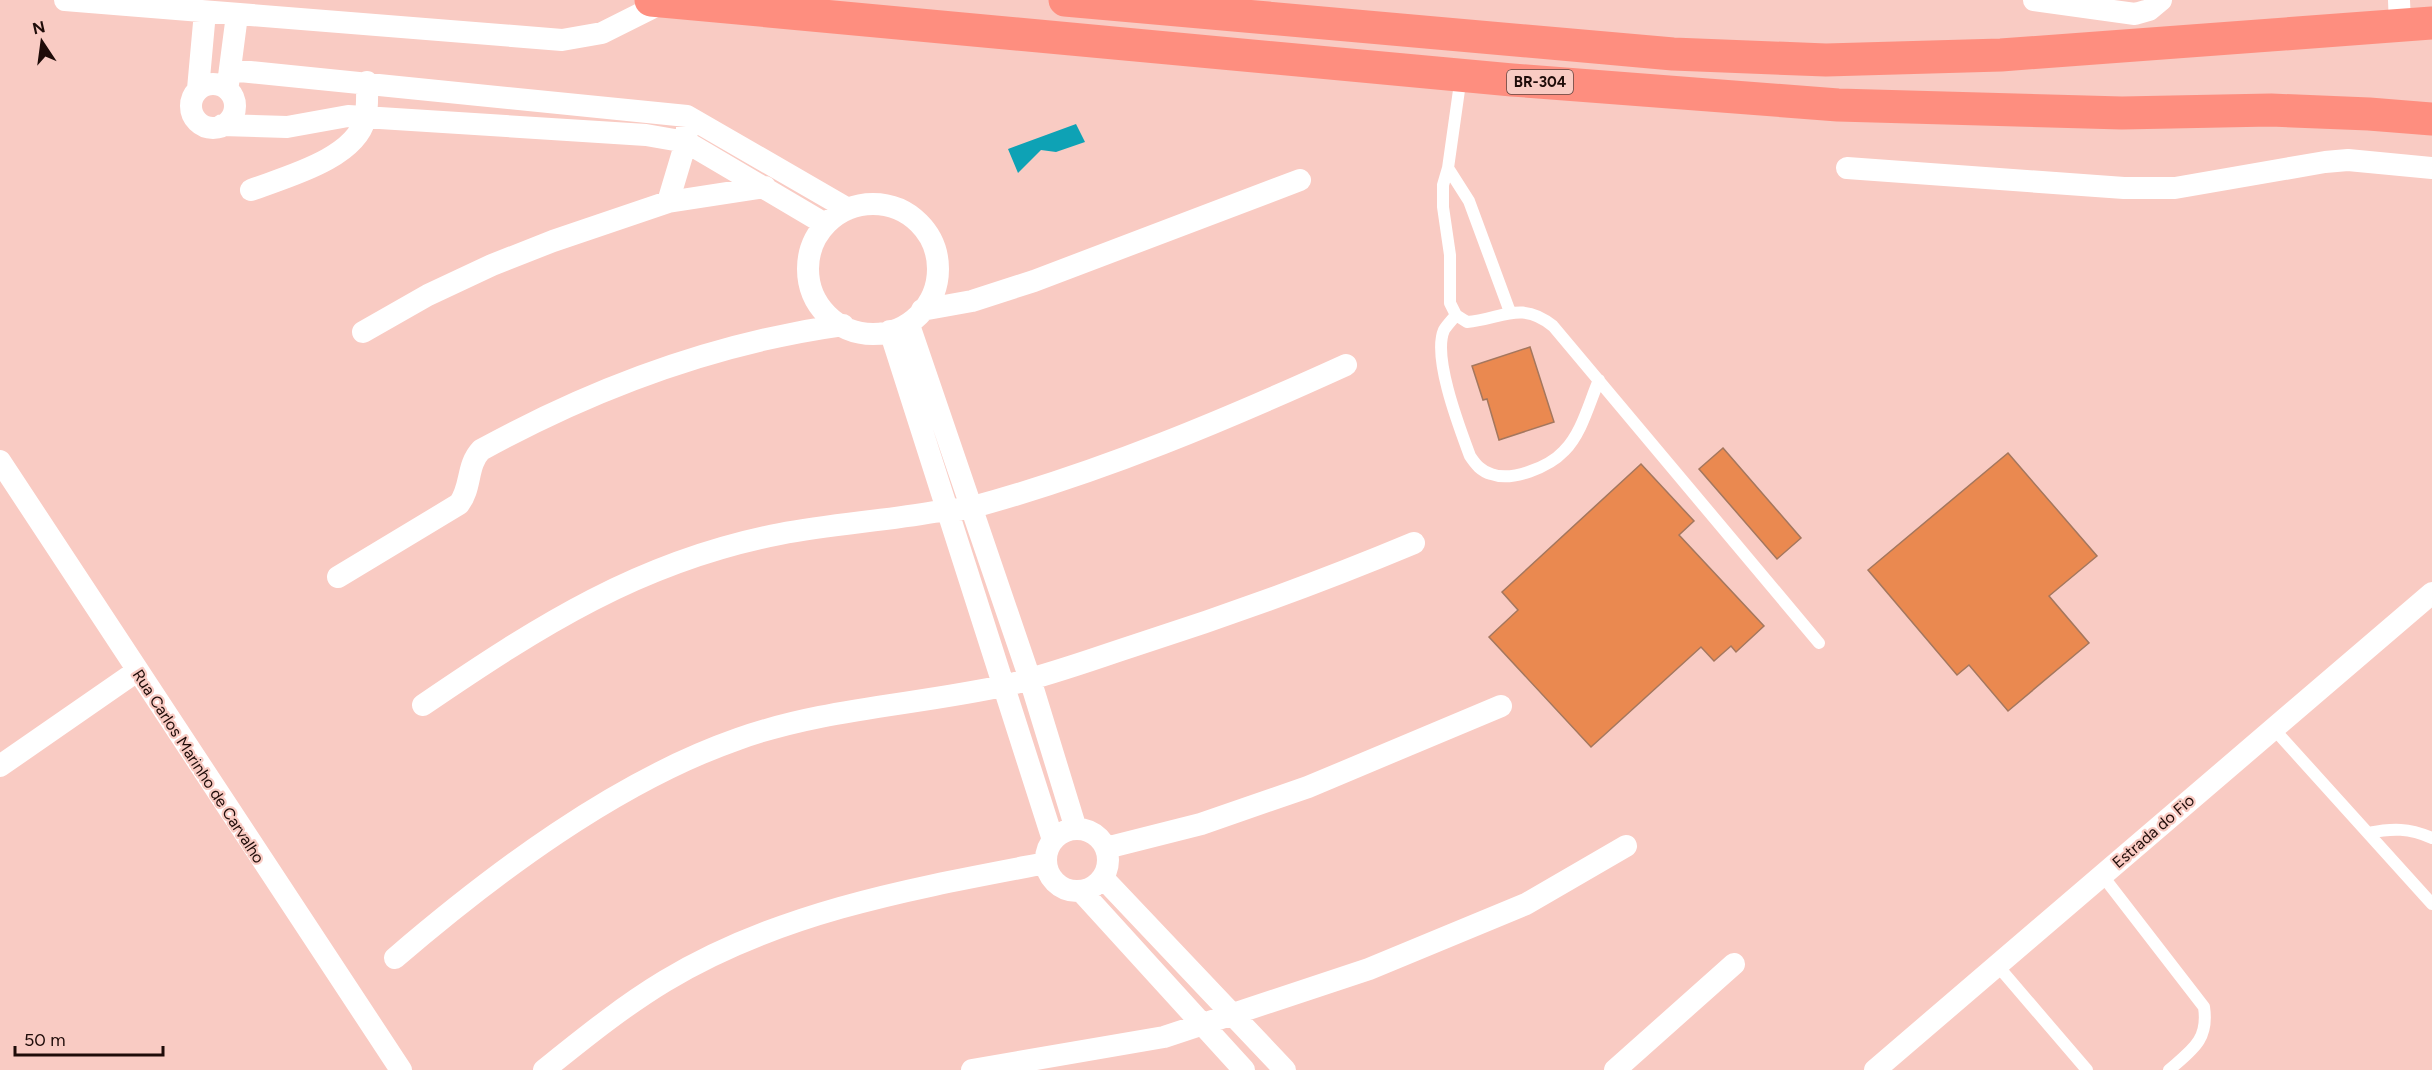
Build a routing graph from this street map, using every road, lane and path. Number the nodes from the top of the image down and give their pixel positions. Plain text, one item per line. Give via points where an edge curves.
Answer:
1 (66, 0) edge
2 (1065, 0) edge
3 (2034, 0) edge
4 (658, 1) edge
5 (2155, 5) edge
6 (205, 12) junction
7 (2399, 13) edge
8 (237, 15) junction
9 (2432, 23) edge
10 (2152, 46) junction
11 (1461, 75) junction
12 (228, 80) junction
13 (367, 82) junction
14 (198, 89) junction
15 (687, 116) junction
16 (366, 117) junction
17 (2432, 119) edge
18 (222, 125) junction
19 (686, 142) junction
20 (1448, 168) junction
21 (1847, 168) dead end
22 (2432, 168) edge
23 (1300, 180) dead end
24 (765, 187) junction
25 (251, 190) dead end
26 (668, 202) junction
27 (848, 209) junction
28 (825, 224) junction
29 (1510, 312) junction
30 (1456, 315) junction
31 (907, 322) junction
32 (843, 326) junction
33 (363, 332) dead end
34 (1346, 365) dead end
35 (1599, 380) junction
36 (0, 461) edge
37 (971, 508) junction
38 (948, 510) junction
39 (1414, 543) dead end
40 (338, 577) dead end
41 (2432, 593) edge
42 (1819, 643) dead end
43 (137, 670) junction
44 (1030, 679) junction
45 (1004, 686) junction
46 (423, 705) dead end
47 (1501, 706) dead end
48 (2273, 728) junction
49 (0, 766) edge
50 (1076, 829) junction
51 (2368, 833) junction
52 (2432, 838) edge
53 (1053, 840) junction
54 (1626, 846) dead end
55 (1106, 848) junction
56 (1046, 863) junction
57 (2102, 875) junction
58 (1103, 878) junction
59 (1081, 891) junction
60 (2432, 904) edge
61 (394, 958) dead end
62 (1734, 964) dead end
63 (1997, 965) junction
64 (1233, 1014) junction
65 (1202, 1025) junction
66 (401, 1070) edge
67 (544, 1070) edge
68 (972, 1070) edge
69 (1245, 1070) edge
70 (1285, 1070) edge
71 (1615, 1070) edge
72 (1875, 1070) edge
73 (2087, 1070) edge
74 (2169, 1070) edge

1 - 6 street
2 - 10 highway, BR-304 via 1673,54 1826,60
3 - 5 street via 2135,14
4 - 8 street via 602,33 562,40
4 - 11 highway, BR-304
5 - 10 street
6 - 8 street
6 - 14 street
7 - 9 highway, BR-304
7 - 10 highway, BR-304
8 - 12 street
11 - 17 highway, BR-304 via 1838,105 2122,113 2271,110
11 - 20 lane
12 - 13 street
12 - 14 street
12 - 18 street via 235,108
13 - 15 street
13 - 16 street
14 - 18 street via 192,99 194,117 208,127
15 - 19 street
15 - 27 street
16 - 18 street via 332,117 287,127
16 - 19 street via 646,135
16 - 25 street via 344,150
19 - 24 street
19 - 26 street
20 - 29 lane via 1468,201
20 - 30 lane via 1443,207 1450,255 1450,303
21 - 22 street via 2124,188 2175,188 2348,160
23 - 31 street via 1034,281
24 - 26 street
24 - 28 street
26 - 33 street via 492,265
27 - 28 street
27 - 31 street via 861,204 883,204 903,210 920,223 932,240 938,261 937,282 929,302
28 - 32 street via 812,243 807,265 810,287 820,307
29 - 30 lane via 1467,322
29 - 35 lane via 1544,318
30 - 35 lane via 1444,330 1443,364 1470,456 1479,468 1493,475 1531,471 1564,451 1576,434
31 - 32 street via 870,333
31 - 37 street
31 - 38 street
32 - 40 street via 698,357 644,374 542,417 481,450 474,458 465,496 459,504
34 - 37 street via 1168,444
35 - 42 lane
36 - 43 street, Rua Carlos Marinho de Carvalho
37 - 38 street
37 - 44 street
38 - 45 street
38 - 46 street via 780,534 679,560 563,615
39 - 44 street via 1217,619
41 - 48 street, Estrada do Fio
43 - 49 street
43 - 66 street, Rua Carlos Marinho de Carvalho
44 - 45 street
44 - 50 street
45 - 53 street
45 - 61 street via 840,713 739,738 669,767 583,817 451,910
47 - 55 street via 1308,787 1200,824
48 - 51 lane
48 - 57 street, Estrada do Fio
50 - 53 street
50 - 55 street via 1091,832
51 - 52 lane via 2394,827
51 - 60 lane
53 - 56 street
54 - 64 street via 1526,904 1441,941
55 - 58 street via 1109,858
56 - 59 street via 1057,885
56 - 67 street via 921,887 823,912 745,940 667,980 615,1013
57 - 63 street, Estrada do Fio
57 - 74 lane via 2204,1007 2207,1024 2197,1045
58 - 59 street
58 - 64 street
59 - 65 street
62 - 71 street
63 - 72 street, Estrada do Fio
63 - 73 lane
64 - 65 street
64 - 70 street
65 - 68 street via 1164,1037
65 - 69 street

